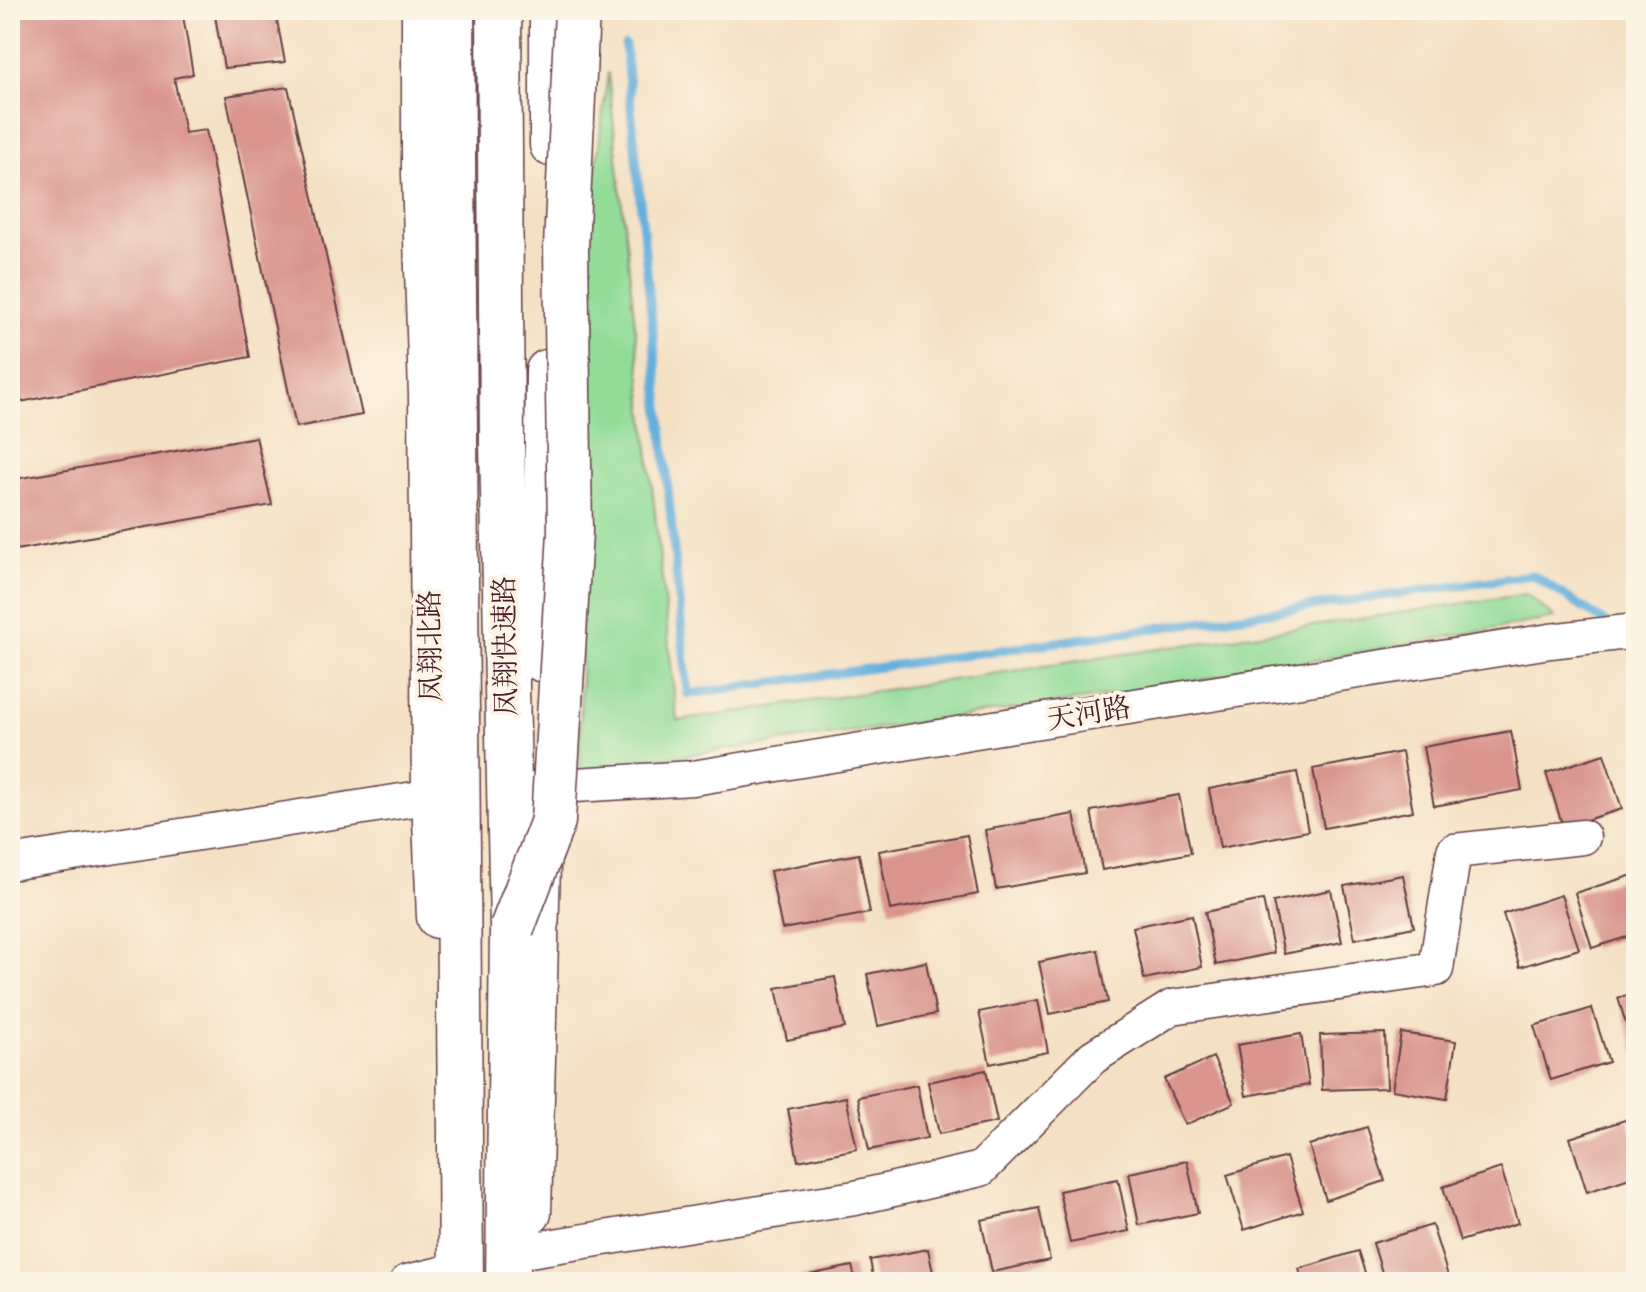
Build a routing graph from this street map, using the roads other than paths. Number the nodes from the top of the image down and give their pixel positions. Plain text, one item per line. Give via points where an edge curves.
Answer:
1 (423, 10) edge
2 (452, 10) edge
3 (499, 10) edge
4 (551, 10) edge
5 (577, 10) edge
6 (1636, 631) edge
7 (541, 787) junction
8 (433, 796) junction
9 (1583, 837) dead end
10 (10, 863) edge
11 (512, 928) junction
12 (522, 1271) edge
13 (439, 1280) edge

1 - 8 main road, 凤翔北路
2 - 13 highway, 凤翔快速路
3 - 11 highway, 凤翔快速路
4 - 7 main road
5 - 11 highway, bridge via 566,247 570,532 553,821
6 - 7 street, 天河路 via 693,778
7 - 12 main road
8 - 10 street
8 - 13 main road, 凤翔北路 via 441,995
9 - 12 street via 1454,851 1436,969 1172,1007 1093,1057 981,1169
11 - 12 highway, 凤翔快速路

